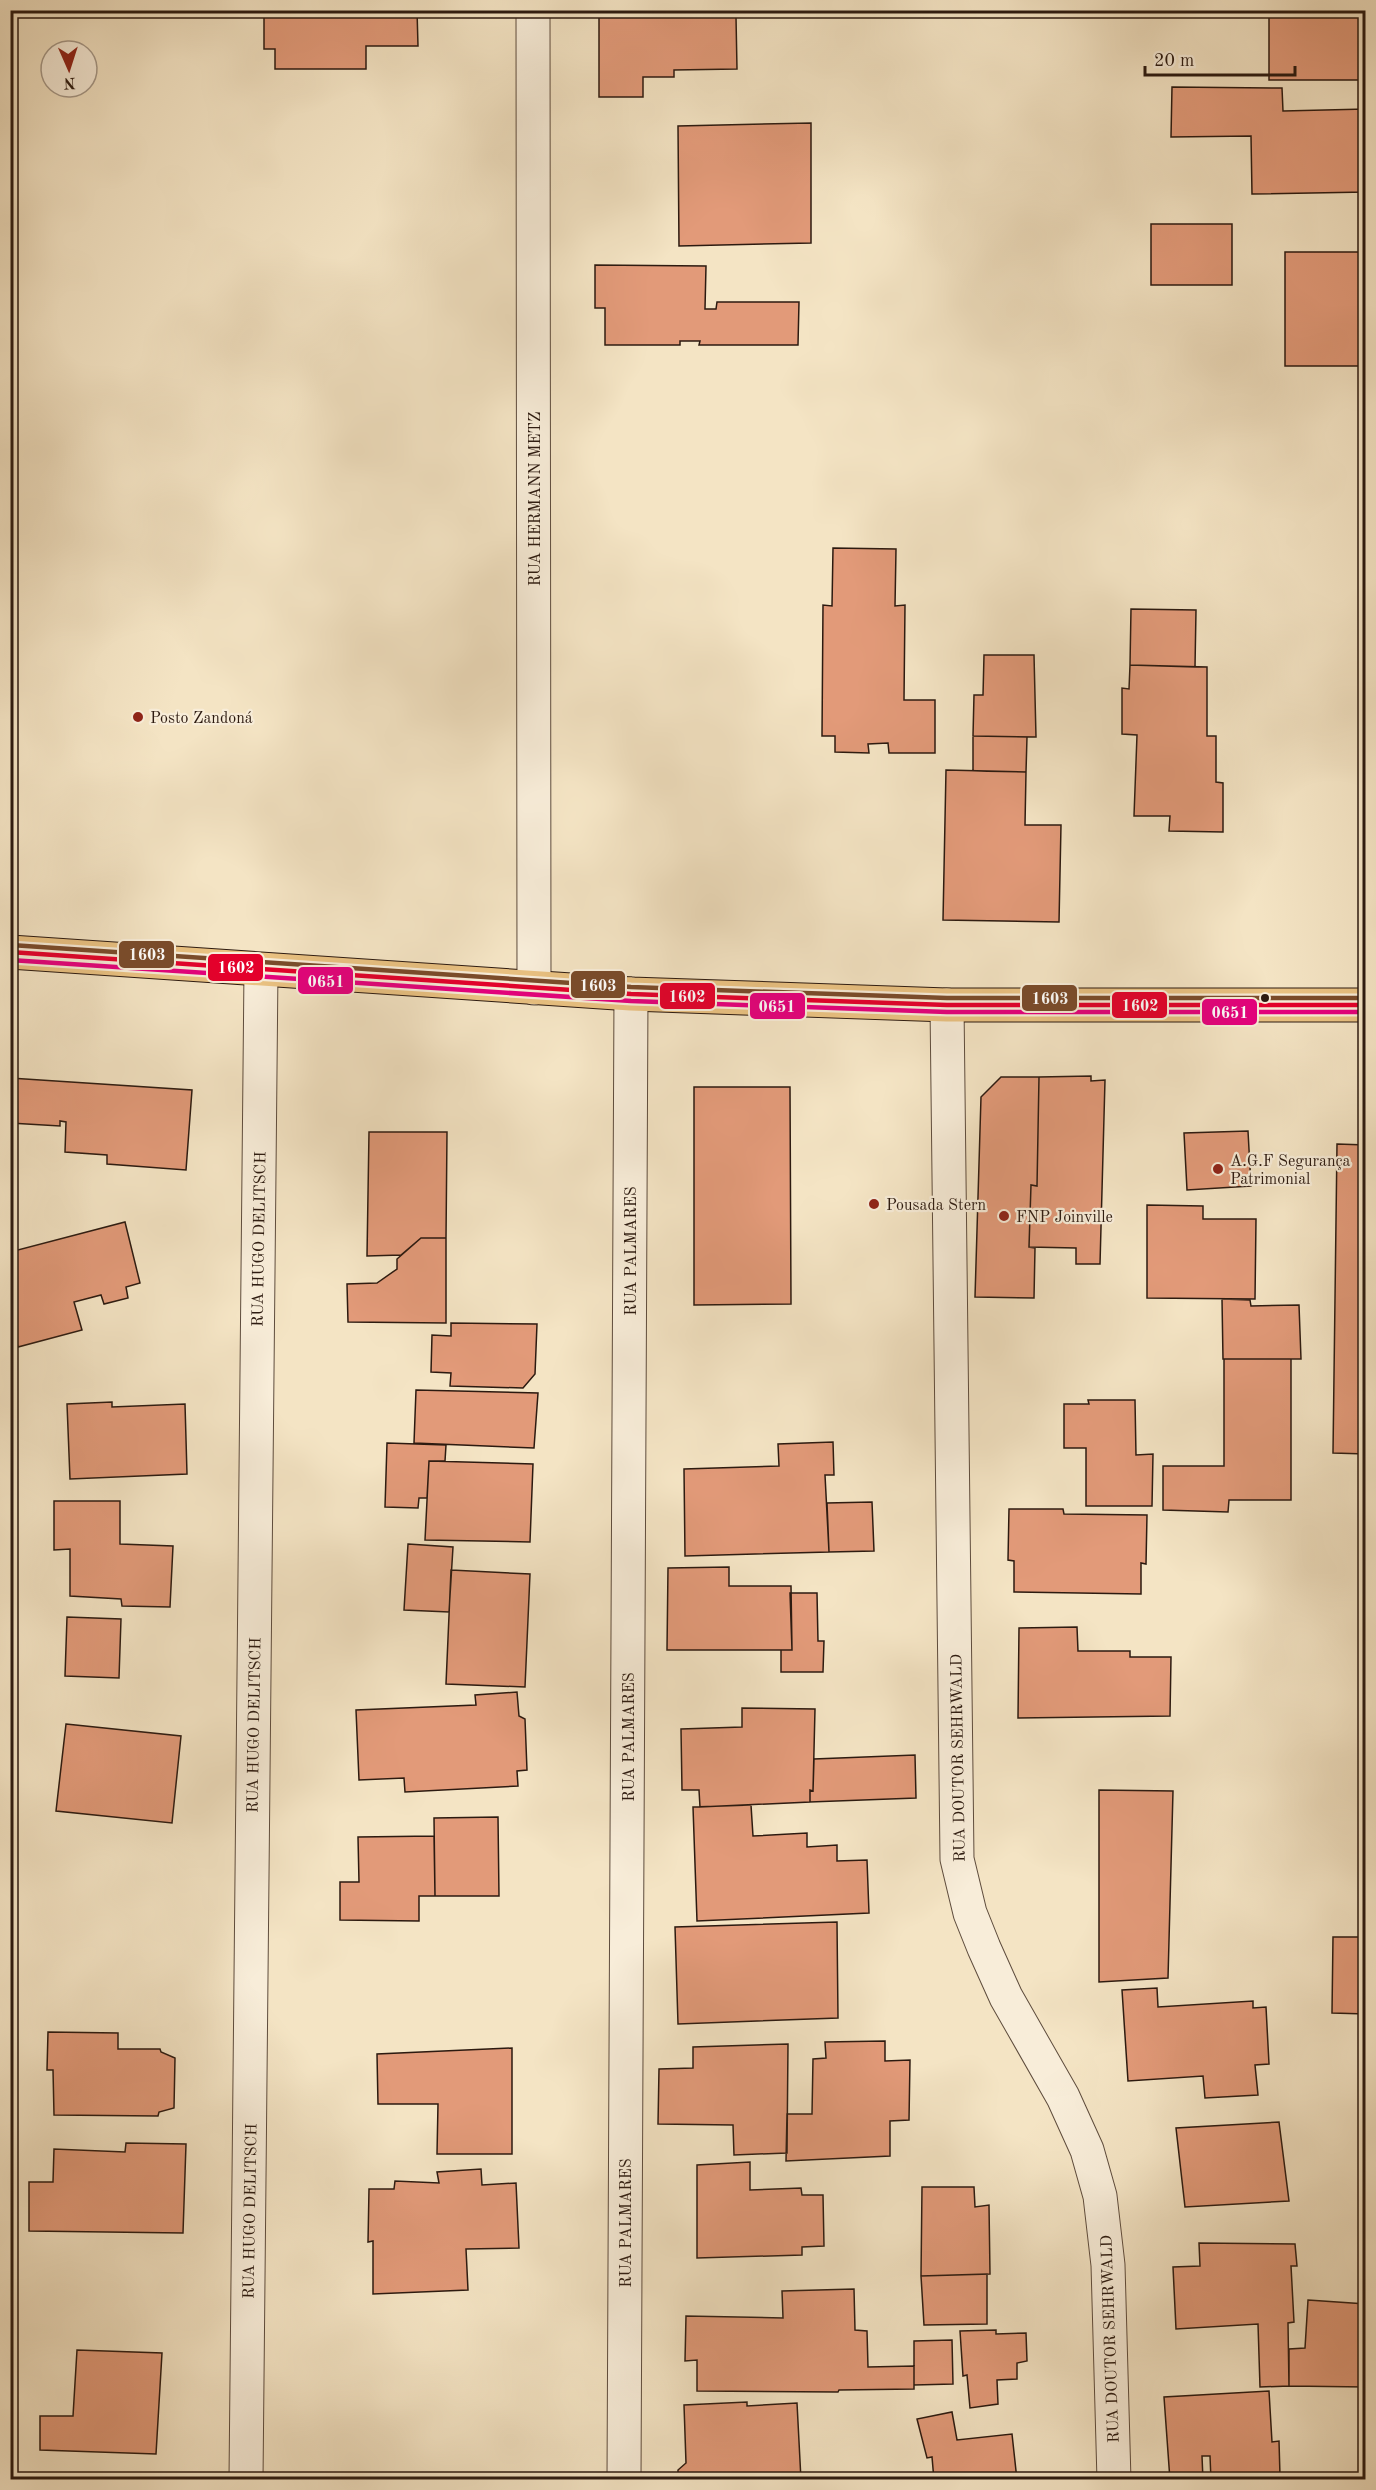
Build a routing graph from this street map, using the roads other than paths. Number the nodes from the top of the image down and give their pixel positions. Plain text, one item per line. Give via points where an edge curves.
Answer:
1 (533, 10) edge
2 (10, 952) edge
3 (261, 970) junction
4 (534, 988) junction
5 (631, 994) junction
6 (947, 1005) junction
7 (1365, 1005) edge
8 (246, 2480) edge
9 (624, 2480) edge
10 (1114, 2480) edge

1 - 4 street, RUA HERMANN METZ
2 - 3 main road
3 - 4 main road
3 - 8 street, RUA HUGO DELITSCH
4 - 5 main road
5 - 6 main road
5 - 9 street, RUA PALMARES
6 - 7 main road
6 - 10 street, RUA DOUTOR SEHRWALD via 957,1859 984,1948 1016,2016 1064,2097 1087,2150 1100,2196 1108,2265

